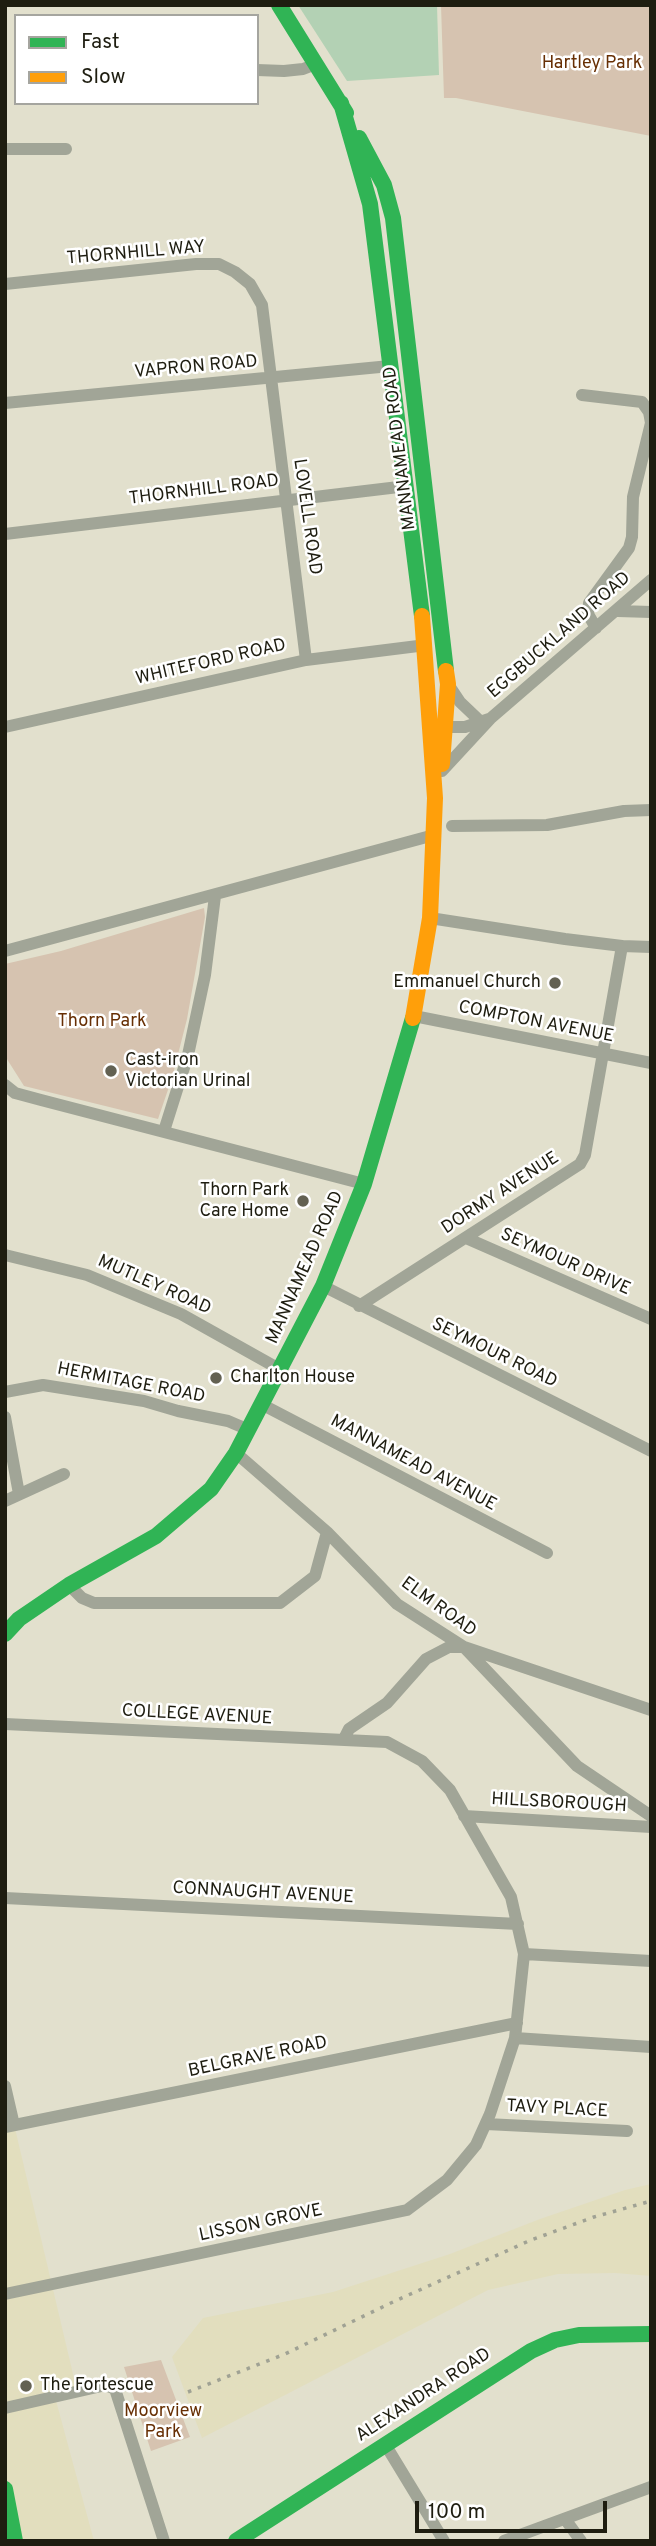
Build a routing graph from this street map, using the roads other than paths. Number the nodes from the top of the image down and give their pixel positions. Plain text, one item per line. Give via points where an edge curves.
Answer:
1 (279, 5) edge
2 (316, 64) junction
3 (259, 70) edge
4 (341, 103) junction
5 (5, 149) edge
6 (27, 149) junction
7 (66, 149) dead end
8 (27, 163) dead end
9 (5, 284) edge
10 (390, 366) junction
11 (271, 379) junction
12 (582, 395) dead end
13 (5, 403) edge
14 (425, 483) junction
15 (407, 486) junction
16 (286, 498) junction
17 (5, 534) edge
18 (651, 580) edge
19 (618, 611) junction
20 (651, 612) edge
21 (596, 628) junction
22 (426, 645) junction
23 (306, 660) junction
24 (448, 684) junction
25 (486, 720) junction
26 (5, 727) edge
27 (439, 727) junction
28 (441, 771) junction
29 (435, 798) junction
30 (651, 810) edge
31 (452, 826) dead end
32 (434, 835) junction
33 (215, 896) junction
34 (430, 918) junction
35 (622, 946) junction
36 (651, 947) edge
37 (5, 951) edge
38 (414, 1016) junction
39 (602, 1054) junction
40 (651, 1063) edge
41 (5, 1085) edge
42 (163, 1131) junction
43 (364, 1184) junction
44 (466, 1238) junction
45 (5, 1255) edge
46 (323, 1286) junction
47 (359, 1306) junction
48 (651, 1320) edge
49 (281, 1370) junction
50 (5, 1392) edge
51 (262, 1405) junction
52 (5, 1417) edge
53 (249, 1430) junction
54 (651, 1451) edge
55 (236, 1452) junction
56 (64, 1474) dead end
57 (19, 1494) junction
58 (5, 1501) edge
59 (327, 1532) junction
60 (547, 1553) dead end
61 (69, 1585) junction
62 (5, 1634) edge
63 (464, 1647) junction
64 (651, 1710) edge
65 (5, 1724) edge
66 (344, 1739) junction
67 (387, 1742) joint
68 (464, 1816) junction
69 (651, 1816) edge
70 (651, 1827) edge
71 (5, 1898) edge
72 (519, 1924) junction
73 (524, 1954) junction
74 (651, 1961) edge
75 (517, 2023) junction
76 (515, 2038) junction
77 (651, 2048) edge
78 (5, 2087) edge
79 (485, 2124) junction
80 (9, 2126) edge
81 (627, 2131) dead end
82 (5, 2294) edge
83 (651, 2334) edge
84 (5, 2407) edge
85 (385, 2444) junction
86 (651, 2487) edge
87 (5, 2489) edge
88 (565, 2519) junction
89 (15, 2541) edge
90 (164, 2541) edge
91 (236, 2541) edge
92 (444, 2541) edge
93 (504, 2541) edge
94 (581, 2541) edge

1 - 2 main road, MANNAMEAD ROAD
2 - 3 street via 303,69
2 - 4 main road, MANNAMEAD ROAD
4 - 10 main road, MANNAMEAD ROAD via 370,204
4 - 14 main road, MANNAMEAD ROAD via 384,185 393,218
5 - 6 street
6 - 7 street
6 - 8 street
9 - 11 street, THORNHILL WAY via 219,264 250,284 262,305
10 - 11 street, VAPRON ROAD
10 - 15 main road, MANNAMEAD ROAD
11 - 13 street, VAPRON ROAD
11 - 16 street, LOVELL ROAD
12 - 21 street via 642,402 651,423 634,497 629,548 589,603 588,614
14 - 15 main road
14 - 24 main road, MANNAMEAD ROAD
15 - 16 street, THORNHILL ROAD
15 - 22 main road, MANNAMEAD ROAD
16 - 17 street, THORNHILL ROAD
16 - 23 street, LOVELL ROAD
18 - 19 street, EGGBUCKLAND ROAD
19 - 20 street
19 - 21 street, EGGBUCKLAND ROAD
21 - 25 street, EGGBUCKLAND ROAD
22 - 23 street, WHITEFORD ROAD
22 - 27 main road, MANNAMEAD ROAD
23 - 26 street, WHITEFORD ROAD
24 - 25 street via 460,702
24 - 27 main road, MANNAMEAD ROAD
25 - 27 street, EGGBUCKLAND ROAD
25 - 28 street, EGGBUCKLAND ROAD
27 - 28 main road, MANNAMEAD ROAD
27 - 29 main road, MANNAMEAD ROAD
28 - 29 main road, MANNAMEAD ROAD
29 - 32 main road, MANNAMEAD ROAD
30 - 31 street via 547,825
32 - 33 street
32 - 34 main road, MANNAMEAD ROAD
33 - 37 street
33 - 42 street via 191,1041
34 - 35 street
34 - 38 main road, MANNAMEAD ROAD
35 - 36 street
35 - 39 street, DORMY AVENUE
38 - 39 street, COMPTON AVENUE
38 - 43 main road, MANNAMEAD ROAD
39 - 40 street, COMPTON AVENUE
39 - 44 street, DORMY AVENUE via 580,1164
41 - 42 street via 15,1093
42 - 43 street
43 - 46 main road, MANNAMEAD ROAD
44 - 47 street, DORMY AVENUE
44 - 48 street, SEYMOUR DRIVE
45 - 49 street, MUTLEY ROAD via 88,1275 181,1314
46 - 47 street, SEYMOUR ROAD
46 - 49 main road, MANNAMEAD ROAD
47 - 54 street, SEYMOUR ROAD
49 - 51 main road, MANNAMEAD ROAD
50 - 53 street, HERMITAGE ROAD via 43,1385 144,1401 228,1420
51 - 53 main road, MANNAMEAD ROAD
51 - 60 street, MANNAMEAD AVENUE
52 - 57 street
53 - 55 main road, MANNAMEAD ROAD
55 - 59 street, ELM ROAD
55 - 61 main road, MANNAMEAD ROAD via 211,1489 185,1513 156,1536
56 - 57 street
57 - 58 street
59 - 61 street via 315,1576 280,1603 94,1603
59 - 63 street, ELM ROAD via 397,1604
61 - 62 main road, MANNAMEAD ROAD
63 - 64 street
63 - 66 street via 449,1647 426,1659 387,1703 349,1729
63 - 69 street, ELM ROAD via 577,1766
65 - 66 street, COLLEGE AVENUE
66 - 67 street, COLLEGE AVENUE
67 - 68 street, LISSON GROVE via 422,1761 450,1790
68 - 70 street, HILLSBOROUGH
68 - 72 street, LISSON GROVE via 499,1873
71 - 72 street, CONNAUGHT AVENUE
72 - 73 street, LISSON GROVE
73 - 74 street
73 - 75 street, LISSON GROVE
75 - 76 street, LISSON GROVE
75 - 80 street, BELGRAVE ROAD
76 - 77 street
76 - 79 street, LISSON GROVE
78 - 80 street
79 - 81 street, TAVY PLACE
79 - 82 street, LISSON GROVE via 476,2145 447,2180 407,2210
83 - 85 main road, ALEXANDRA ROAD via 555,2340
84 - 90 street via 106,2385 115,2389
85 - 91 main road, ALEXANDRA ROAD
85 - 92 street
86 - 88 street
87 - 89 main road
88 - 93 street
88 - 94 street

